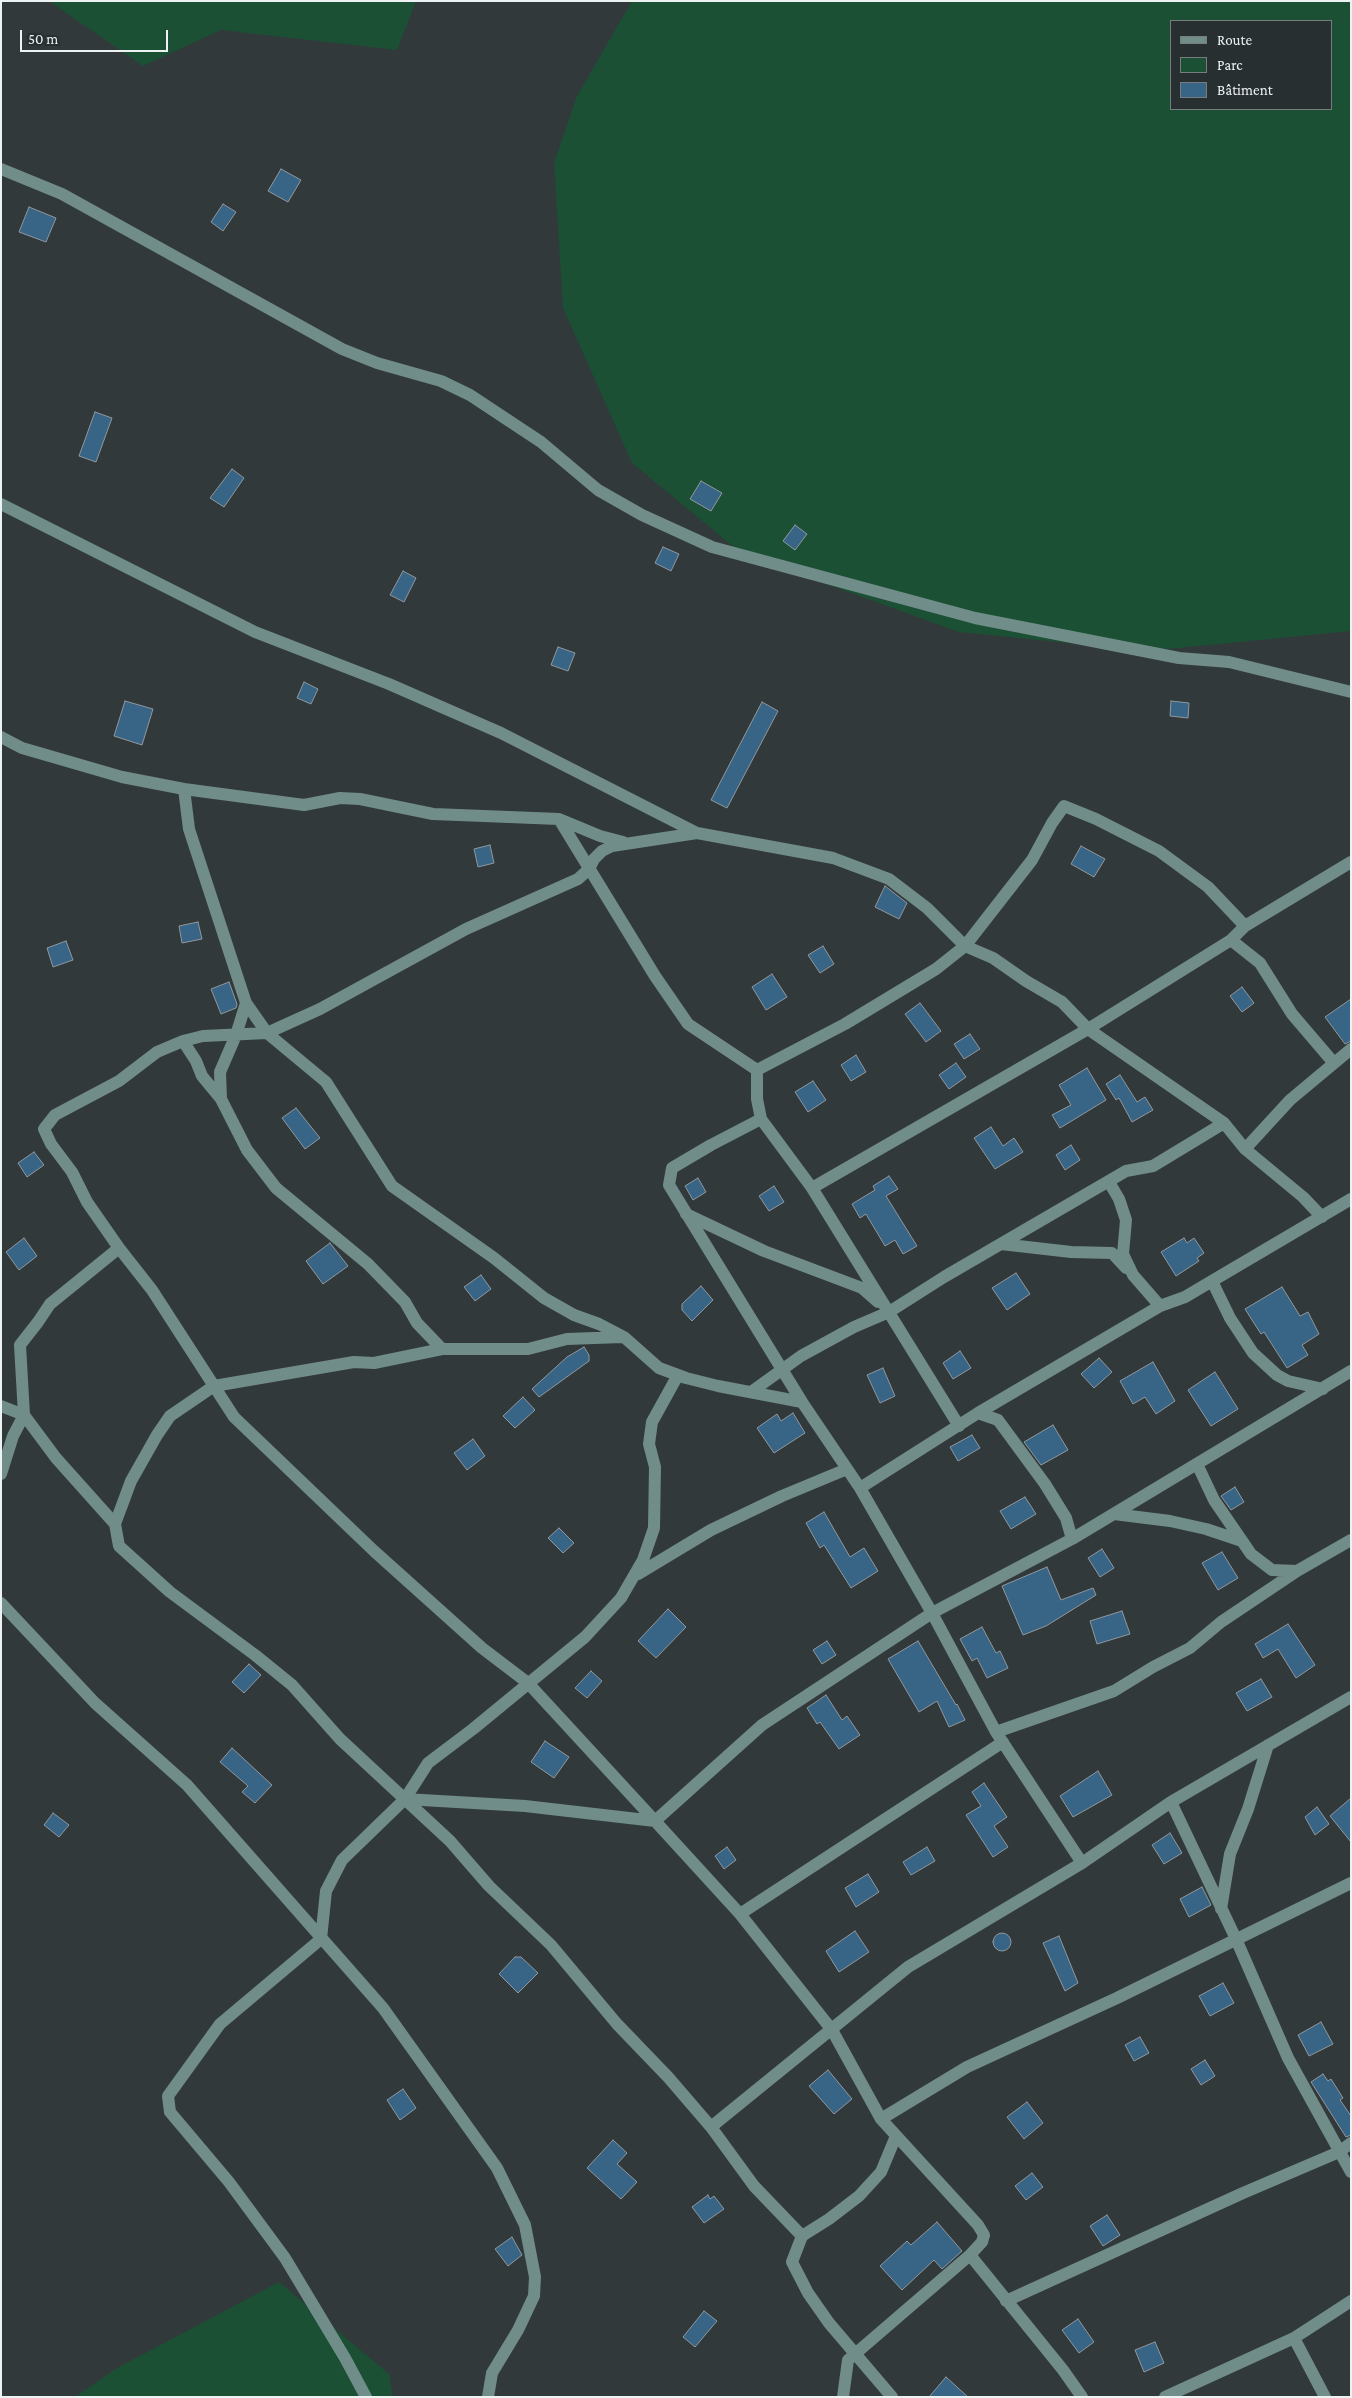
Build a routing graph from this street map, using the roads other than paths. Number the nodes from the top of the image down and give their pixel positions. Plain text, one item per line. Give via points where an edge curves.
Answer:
1 (1, 169) edge
2 (1, 504) edge
3 (1351, 692) edge
4 (1, 737) edge
5 (184, 789) junction
6 (560, 819) junction
7 (697, 833) junction
8 (628, 843) junction
9 (1351, 862) edge
10 (589, 870) junction
11 (1245, 926) junction
12 (1231, 940) junction
13 (965, 946) junction
14 (246, 1003) junction
15 (1088, 1029) junction
16 (267, 1033) junction
17 (236, 1035) junction
18 (183, 1041) junction
19 (1351, 1049) edge
20 (1333, 1062) junction
21 (757, 1070) junction
22 (221, 1099) junction
23 (761, 1119) junction
24 (1224, 1123) junction
25 (1244, 1149) junction
26 (1109, 1182) junction
27 (812, 1188) junction
28 (1351, 1199) edge
29 (686, 1214) junction
30 (1322, 1218) junction
31 (1001, 1244) junction
32 (119, 1248) junction
33 (1133, 1275) junction
34 (1212, 1281) junction
35 (1160, 1306) junction
36 (889, 1312) junction
37 (624, 1337) junction
38 (442, 1349) junction
39 (782, 1368) junction
40 (1351, 1372) edge
41 (678, 1375) junction
42 (214, 1386) junction
43 (1323, 1389) junction
44 (751, 1392) junction
45 (802, 1402) junction
46 (1, 1406) edge
47 (978, 1413) junction
48 (24, 1415) junction
49 (959, 1426) junction
50 (1197, 1464) junction
51 (847, 1469) junction
52 (1, 1474) edge
53 (860, 1488) junction
54 (1114, 1514) junction
55 (115, 1524) junction
56 (1072, 1539) junction
57 (1351, 1540) edge
58 (1242, 1541) junction
59 (1297, 1571) junction
60 (633, 1578) junction
61 (1, 1603) edge
62 (932, 1612) junction
63 (528, 1683) junction
64 (1351, 1696) edge
65 (999, 1737) junction
66 (1268, 1745) junction
67 (406, 1799) junction
68 (1171, 1802) junction
69 (655, 1821) junction
70 (1082, 1863) junction
71 (1351, 1883) edge
72 (1221, 1909) junction
73 (740, 1914) junction
74 (321, 1939) junction
75 (1236, 1939) junction
76 (832, 2030) junction
77 (881, 2119) junction
78 (711, 2127) junction
79 (896, 2136) junction
80 (1351, 2142) edge
81 (1339, 2152) junction
82 (1351, 2172) edge
83 (802, 2236) junction
84 (970, 2255) junction
85 (1006, 2300) junction
86 (1351, 2301) edge
87 (1294, 2338) junction
88 (854, 2352) junction
89 (1178, 2394) edge
90 (366, 2397) edge
91 (488, 2397) edge
92 (843, 2397) edge
93 (892, 2397) edge
94 (1082, 2397) edge
95 (1166, 2397) edge
96 (1326, 2397) edge

1 - 3 street via 62,194 342,349 470,395 541,442 598,490 642,515 712,547 975,618 1179,658 1229,662
2 - 7 street via 255,632 389,684 501,733
4 - 5 street via 22,748 68,762
5 - 6 street via 304,805 340,798 360,799 432,814
5 - 14 street via 192,838
6 - 8 street via 600,836
6 - 10 street
7 - 8 street
7 - 13 street via 833,858 868,869 889,879 927,908
8 - 10 street via 602,851
9 - 11 street
10 - 16 street via 578,879 466,929 350,994
10 - 21 street via 654,976 688,1024
11 - 12 street
11 - 13 street via 1208,887 1159,852 1064,806 1032,860
12 - 15 street
12 - 20 street via 1260,963 1292,1014
13 - 15 street via 993,958 1062,1002
13 - 21 street via 936,969 846,1024
14 - 16 street
14 - 17 street
15 - 24 street
15 - 27 street
16 - 17 street
16 - 37 street via 326,1082 392,1186 494,1258 544,1298
17 - 18 street via 203,1036
17 - 22 street via 220,1072
18 - 22 street via 202,1076
18 - 32 street via 157,1052 118,1082 56,1115 44,1128 87,1202
19 - 20 street
20 - 25 street via 1290,1100
21 - 23 street
22 - 38 street via 247,1150 276,1188 368,1264 405,1302 417,1323
23 - 27 street
23 - 29 street via 710,1144 672,1168 669,1185
24 - 25 street
24 - 26 street via 1153,1166 1126,1171
25 - 30 street via 1303,1197
26 - 31 street
26 - 33 street via 1126,1220 1123,1254
27 - 36 street
28 - 30 street
29 - 36 street via 764,1251 862,1288
29 - 39 street
30 - 34 street
31 - 33 street via 1112,1253
31 - 36 street
32 - 42 street via 152,1290
32 - 48 street via 50,1304 20,1345
33 - 35 street
34 - 35 street via 1185,1297
34 - 43 street via 1230,1318 1253,1353 1288,1381
35 - 47 street
36 - 39 street via 854,1327
36 - 49 street
37 - 38 street via 566,1339 528,1349
37 - 41 street via 659,1368
38 - 42 street via 374,1363 354,1362
39 - 44 street
39 - 45 street
40 - 43 street
41 - 44 street
41 - 60 street via 652,1422 649,1444 655,1467 654,1528
42 - 55 street via 170,1416 131,1481
42 - 63 street via 234,1418 374,1551 482,1648
43 - 50 street
44 - 45 street
45 - 51 street
46 - 48 street
47 - 49 street
47 - 56 street via 998,1420 1045,1484 1066,1518
48 - 52 street via 13,1436
48 - 55 street via 56,1458
49 - 53 street
50 - 54 street
50 - 58 street via 1214,1500
51 - 53 street
51 - 60 street via 711,1530
53 - 62 street
54 - 56 street
54 - 58 street via 1170,1521
55 - 67 street via 119,1546 170,1592 292,1685 340,1739
56 - 62 street
57 - 59 street
58 - 59 street via 1251,1554 1272,1570
59 - 65 street via 1221,1622 1190,1648 1114,1691
60 - 63 street via 621,1598 585,1637
61 - 74 street via 95,1703 187,1785
62 - 65 street
62 - 69 street via 762,1726
63 - 67 street via 428,1763
63 - 69 street
64 - 66 street
65 - 70 street
65 - 73 street
66 - 68 street
66 - 72 street via 1230,1854
67 - 69 street via 526,1806
67 - 74 street via 342,1860 326,1891
67 - 78 street via 551,1945 617,2024
68 - 70 street
68 - 72 street
69 - 73 street
70 - 76 street via 908,1967
71 - 75 street
72 - 75 street
73 - 76 street
74 - 90 street via 220,2024 168,2096 170,2112 229,2182 285,2258
74 - 91 street via 383,2008 497,2168 525,2225 535,2277 534,2296 492,2373
75 - 77 street via 967,2066
75 - 81 street via 1288,2058
76 - 77 street
76 - 78 street
77 - 79 street
78 - 83 street via 754,2186
79 - 83 street via 881,2172 859,2196
79 - 84 street via 978,2225 984,2235
80 - 81 street
81 - 82 street
81 - 85 street
83 - 88 street via 792,2262 828,2323
84 - 85 street
84 - 88 street
85 - 94 street
86 - 87 street
87 - 89 street
87 - 96 street
88 - 92 street via 848,2360
88 - 93 street
89 - 95 street

